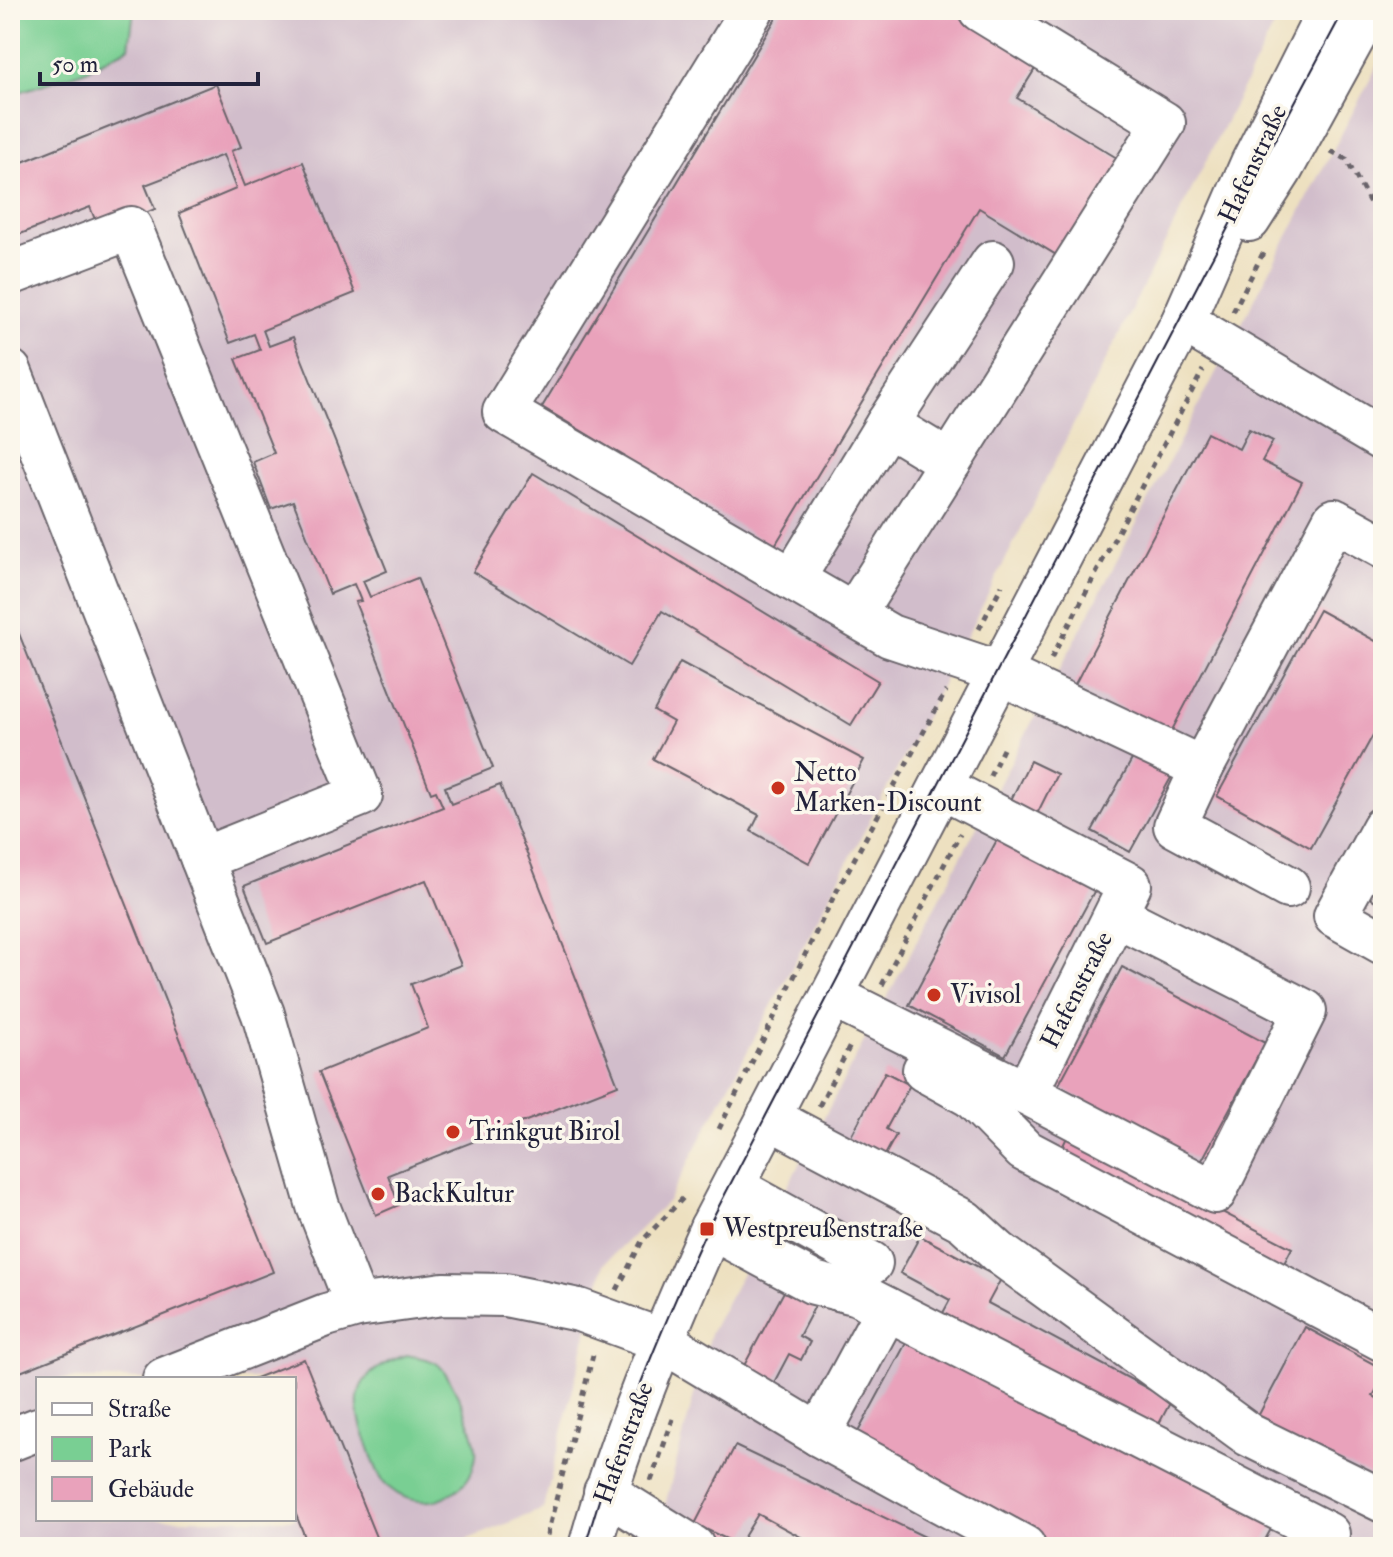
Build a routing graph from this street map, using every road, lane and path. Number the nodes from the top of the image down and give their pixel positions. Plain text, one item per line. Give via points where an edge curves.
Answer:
1 (752, 10) edge
2 (980, 10) edge
3 (1353, 21) edge
4 (1338, 155) dead end
5 (1374, 210) dead end
6 (993, 262) dead end
7 (10, 274) edge
8 (1183, 321) junction
9 (10, 371) edge
10 (887, 424) junction
11 (1383, 440) edge
12 (950, 462) junction
13 (1383, 547) edge
14 (793, 579) junction
15 (854, 614) junction
16 (1000, 673) junction
17 (1202, 768) junction
18 (941, 787) junction
19 (1383, 828) edge
20 (202, 859) junction
21 (1288, 887) dead end
22 (1116, 915) junction
23 (1383, 943) edge
24 (827, 1005) junction
25 (1026, 1093) junction
26 (768, 1117) junction
27 (733, 1187) junction
28 (711, 1228) junction
29 (871, 1263) dead end
30 (357, 1306) junction
31 (887, 1309) junction
32 (661, 1340) junction
33 (1383, 1340) edge
34 (169, 1377) edge
35 (36, 1430) edge
36 (819, 1435) junction
37 (10, 1440) edge
38 (605, 1492) junction
39 (1383, 1501) edge
40 (590, 1547) edge
41 (693, 1547) edge
42 (1024, 1547) edge
43 (1322, 1547) edge

1 - 14 street via 504,412
2 - 12 street via 1164,123
3 - 8 street, Hafenstraße via 1281,170
4 - 5 path via 1346,159
6 - 10 street
7 - 20 street via 131,228 361,795
8 - 11 street
8 - 16 street, Hafenstraße
9 - 20 street
10 - 12 street
10 - 14 street
12 - 15 street
13 - 17 street via 1334,520
14 - 15 street
15 - 16 street via 890,636
16 - 17 street
16 - 18 street, Hafenstraße
17 - 21 street via 1175,826
18 - 22 street, Hafenstraße via 1130,885
18 - 24 street, Hafenstraße
19 - 23 street via 1335,916
20 - 30 street via 263,1014 318,1206
22 - 25 street, Hafenstraße
22 - 25 street via 1305,1011 1215,1192
24 - 25 street
24 - 26 street, Hafenstraße
24 - 33 street via 971,1096 1024,1150
26 - 27 street, Hafenstraße
26 - 39 street via 964,1221 998,1252 1249,1435
27 - 28 street, Hafenstraße
27 - 29 street
28 - 31 street via 814,1283 858,1294
28 - 32 street, Hafenstraße
30 - 32 street via 443,1294 505,1295 579,1310
30 - 34 street
31 - 36 street
31 - 43 street via 1328,1534
32 - 36 street
32 - 38 street, Hafenstraße
35 - 37 street
36 - 42 street
38 - 40 street, Hafenstraße
38 - 41 street

